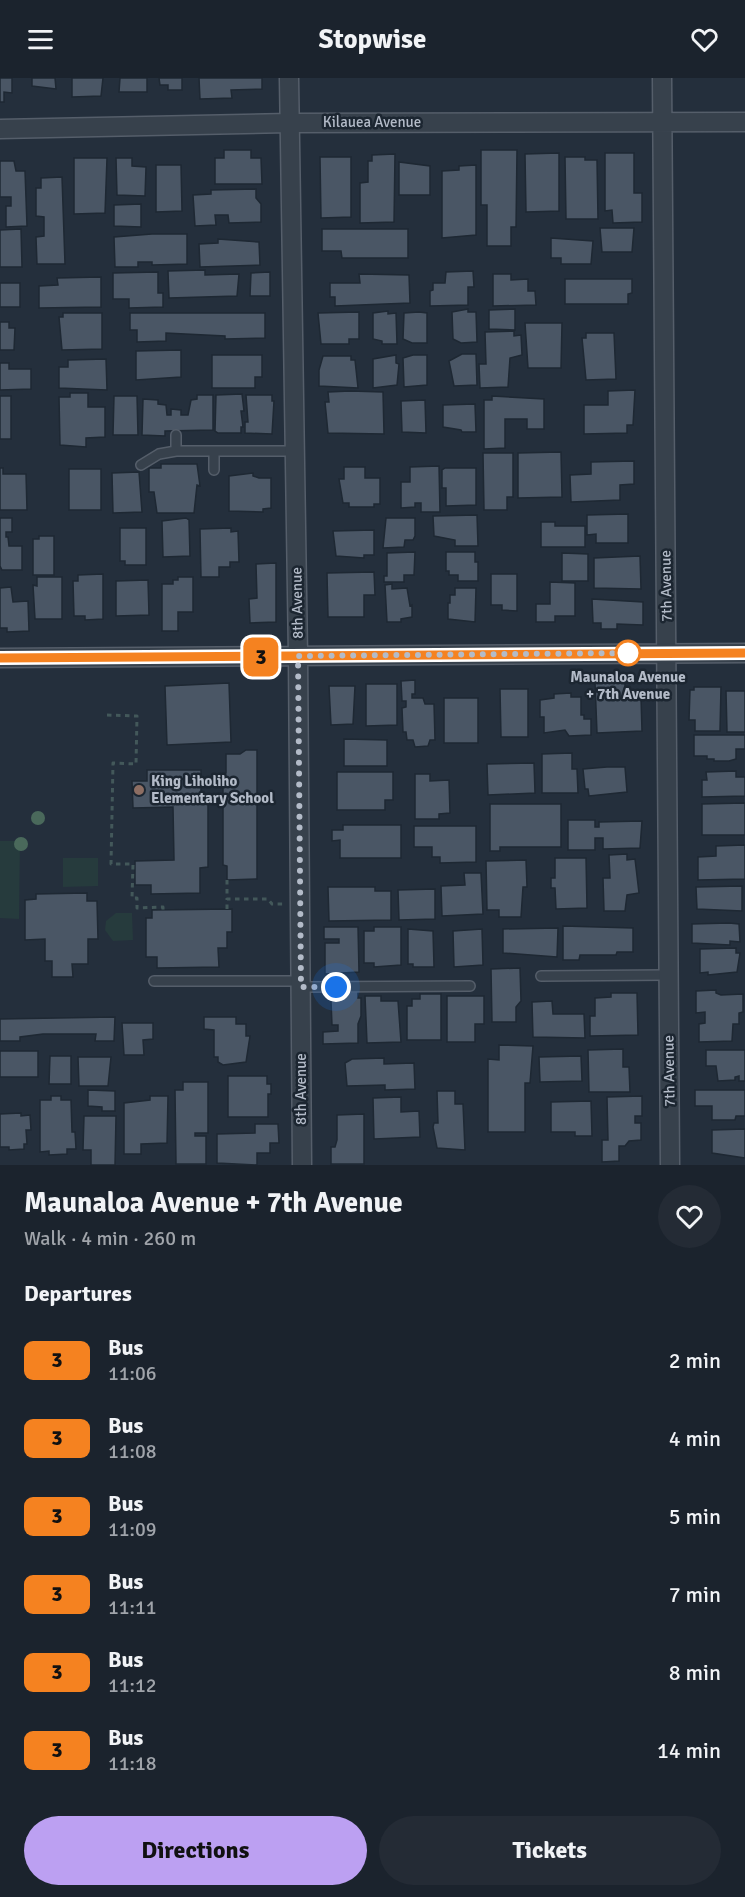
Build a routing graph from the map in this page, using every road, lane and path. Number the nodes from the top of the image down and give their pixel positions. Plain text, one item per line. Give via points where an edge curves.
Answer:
1 (289, 78) edge
2 (662, 78) edge
3 (662, 120) junction
4 (745, 122) edge
5 (290, 123) junction
6 (0, 129) edge
7 (176, 435) dead end
8 (176, 451) junction
9 (214, 451) junction
10 (294, 451) junction
11 (141, 465) dead end
12 (214, 470) dead end
13 (667, 653) junction
14 (745, 653) edge
15 (298, 656) junction
16 (0, 658) edge
17 (107, 715) dead end
18 (227, 880) dead end
19 (227, 899) junction
20 (285, 904) dead end
21 (227, 909) dead end
22 (163, 910) dead end
23 (667, 975) junction
24 (541, 976) dead end
25 (154, 981) dead end
26 (301, 984) junction
27 (470, 986) dead end
28 (302, 1165) edge
29 (670, 1165) edge

1 - 5 street, 8th Avenue
2 - 3 street, 7th Avenue
3 - 4 street, Kilauea Avenue
3 - 5 street, Kilauea Avenue
3 - 13 street, 7th Avenue
5 - 6 street, Kilauea Avenue
5 - 10 street, 8th Avenue
7 - 8 lane
8 - 9 lane
8 - 11 lane via 159,454
9 - 10 lane
9 - 12 lane
10 - 15 street, 8th Avenue
13 - 14 street
13 - 15 street
13 - 23 street, 7th Avenue
15 - 16 street
15 - 26 street, 8th Avenue
17 - 22 path via 137,716 136,764 113,763 111,864 133,864 132,898 137,898 137,908
18 - 19 path
19 - 20 path via 268,899 272,904
19 - 21 path
23 - 24 lane
23 - 29 street, 7th Avenue
25 - 26 lane
26 - 27 lane
26 - 28 street, 8th Avenue

